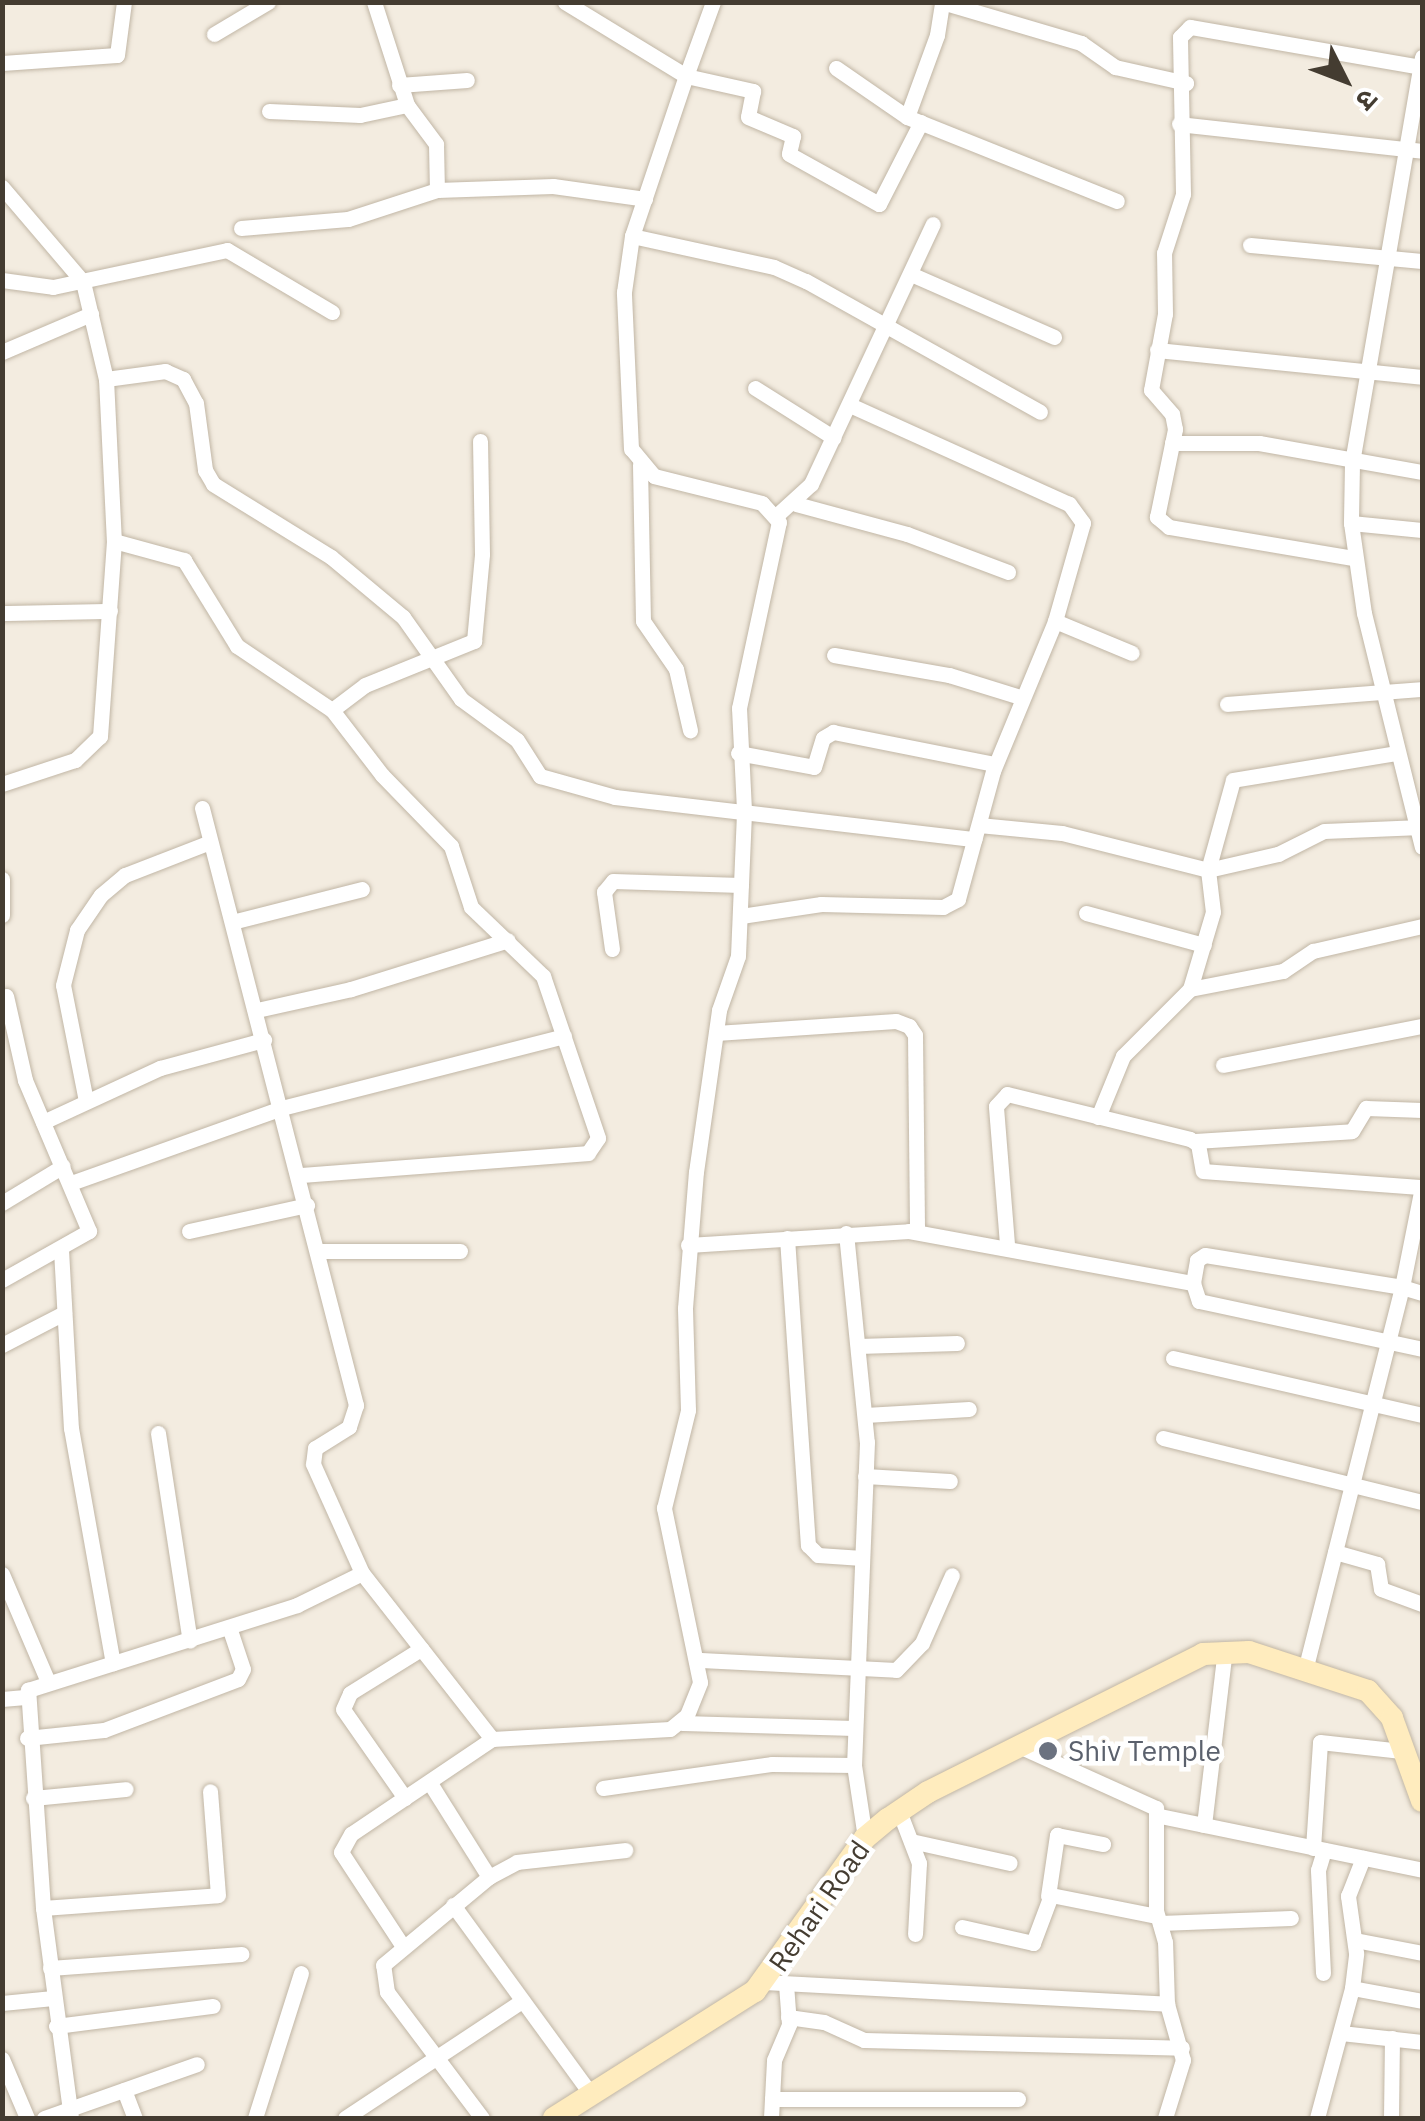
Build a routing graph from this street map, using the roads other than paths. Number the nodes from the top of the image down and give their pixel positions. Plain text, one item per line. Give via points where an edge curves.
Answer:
1 (124, 2) edge
2 (245, 2) edge
3 (374, 2) edge
4 (565, 2) edge
5 (714, 2) edge
6 (942, 2) edge
7 (266, 6) edge
8 (214, 34) dead end
9 (2, 62) edge
10 (1422, 64) edge
11 (836, 68) dead end
12 (686, 76) junction
13 (466, 80) dead end
14 (1186, 83) junction
15 (398, 85) junction
16 (407, 105) junction
17 (268, 111) dead end
18 (914, 119) junction
19 (1180, 124) junction
20 (1415, 150) edge
21 (2, 188) edge
22 (437, 190) junction
23 (645, 199) junction
24 (1117, 201) dead end
25 (933, 224) dead end
26 (241, 228) dead end
27 (632, 236) junction
28 (1250, 245) dead end
29 (1389, 258) junction
30 (1422, 260) edge
31 (913, 276) junction
32 (2, 280) edge
33 (83, 282) junction
34 (332, 312) dead end
35 (92, 314) junction
36 (886, 330) junction
37 (1054, 336) dead end
38 (1157, 350) junction
39 (2, 352) edge
40 (1372, 372) junction
41 (1422, 376) edge
42 (106, 379) junction
43 (755, 388) dead end
44 (850, 405) junction
45 (1040, 412) dead end
46 (834, 438) junction
47 (480, 441) dead end
48 (1172, 443) junction
49 (1352, 464) junction
50 (640, 465) junction
51 (1422, 472) edge
52 (796, 504) junction
53 (777, 515) junction
54 (1352, 523) junction
55 (1422, 530) edge
56 (114, 541) junction
57 (1353, 558) junction
58 (1008, 572) dead end
59 (110, 610) junction
60 (2, 613) edge
61 (1055, 621) junction
62 (1132, 654) dead end
63 (834, 655) dead end
64 (430, 659) junction
65 (1422, 689) edge
66 (1384, 692) junction
67 (1020, 698) junction
68 (1228, 704) dead end
69 (332, 710) junction
70 (690, 730) dead end
71 (738, 753) junction
72 (1396, 753) junction
73 (996, 764) junction
74 (2, 784) edge
75 (202, 808) dead end
76 (744, 810) junction
77 (1419, 828) edge
78 (977, 832) junction
79 (210, 842) junction
80 (1422, 847) edge
81 (1208, 870) junction
82 (2, 879) edge
83 (741, 885) junction
84 (362, 888) dead end
85 (1086, 914) dead end
86 (2, 915) edge
87 (741, 916) junction
88 (232, 922) junction
89 (1422, 926) edge
90 (508, 940) junction
91 (1204, 945) junction
92 (612, 950) dead end
93 (1190, 990) junction
94 (6, 996) dead end
95 (256, 1010) junction
96 (1422, 1026) edge
97 (716, 1033) junction
98 (564, 1036) junction
99 (8, 1040) edge
100 (264, 1040) junction
101 (1222, 1065) dead end
102 (86, 1102) junction
103 (282, 1108) junction
104 (1422, 1110) edge
105 (1098, 1116) junction
106 (43, 1122) junction
107 (1195, 1141) junction
108 (63, 1166) junction
109 (299, 1175) junction
110 (71, 1183) junction
111 (1422, 1187) edge
112 (2, 1203) edge
113 (307, 1206) junction
114 (190, 1231) dead end
115 (846, 1232) junction
116 (916, 1232) junction
117 (787, 1238) junction
118 (1007, 1244) junction
119 (688, 1245) junction
120 (61, 1250) junction
121 (318, 1251) junction
122 (460, 1251) dead end
123 (2, 1280) edge
124 (1193, 1283) junction
125 (1402, 1287) junction
126 (1422, 1293) edge
127 (64, 1313) junction
128 (1391, 1340) junction
129 (957, 1343) dead end
130 (2, 1344) edge
131 (858, 1346) junction
132 (1422, 1349) edge
133 (1174, 1358) dead end
134 (1374, 1402) junction
135 (970, 1410) dead end
136 (865, 1415) junction
137 (1422, 1415) edge
138 (158, 1433) dead end
139 (1163, 1438) dead end
140 (865, 1476) junction
141 (950, 1481) dead end
142 (1353, 1482) junction
143 (1422, 1502) edge
144 (1335, 1552) junction
145 (862, 1558) junction
146 (362, 1573) junction
147 (2, 1574) edge
148 (952, 1575) dead end
149 (1422, 1604) edge
150 (229, 1627) junction
151 (190, 1641) junction
152 (421, 1649) junction
153 (1225, 1649) junction
154 (701, 1660) junction
155 (113, 1663) junction
156 (857, 1670) junction
157 (1305, 1670) junction
158 (48, 1682) junction
159 (24, 1697) junction
160 (2, 1698) edge
161 (682, 1723) junction
162 (855, 1728) junction
163 (27, 1738) junction
164 (492, 1740) junction
165 (1021, 1747) junction
166 (1402, 1751) junction
167 (854, 1765) junction
168 (430, 1782) junction
169 (603, 1788) dead end
170 (126, 1789) dead end
171 (210, 1790) dead end
172 (34, 1798) junction
173 (404, 1798) junction
174 (1422, 1801) edge
175 (899, 1812) junction
176 (1160, 1816) junction
177 (1204, 1826) junction
178 (865, 1838) junction
179 (911, 1841) junction
180 (1103, 1844) dead end
181 (1318, 1849) junction
182 (625, 1850) dead end
183 (1363, 1858) junction
184 (1010, 1862) dead end
185 (1422, 1870) edge
186 (489, 1877) junction
187 (1048, 1896) junction
188 (453, 1905) junction
189 (42, 1908) junction
190 (1291, 1918) dead end
191 (1158, 1920) junction
192 (962, 1926) dead end
193 (915, 1934) dead end
194 (1355, 1940) junction
195 (402, 1945) junction
196 (1422, 1953) edge
197 (241, 1954) dead end
198 (50, 1968) junction
199 (302, 1973) dead end
200 (1323, 1973) dead end
201 (775, 1983) junction
202 (1352, 1988) junction
203 (53, 1998) junction
204 (522, 2001) junction
205 (1422, 2002) edge
206 (2, 2003) edge
207 (1168, 2004) junction
208 (214, 2006) dead end
209 (788, 2017) junction
210 (56, 2026) junction
211 (1341, 2033) junction
212 (1392, 2038) junction
213 (1422, 2042) edge
214 (1182, 2048) junction
215 (438, 2056) junction
216 (197, 2064) dead end
217 (4, 2068) edge
218 (124, 2090) junction
219 (590, 2092) junction
220 (1018, 2098) dead end
221 (772, 2099) junction
222 (962, 2099) junction
223 (69, 2114) edge
224 (1169, 2117) edge
225 (27, 2118) edge
226 (44, 2118) edge
227 (135, 2118) edge
228 (255, 2118) edge
229 (346, 2118) edge
230 (482, 2118) edge
231 (554, 2118) edge
232 (771, 2118) edge
233 (960, 2118) edge
234 (1316, 2118) edge
235 (1391, 2118) edge

1 - 9 street via 117,56
2 - 7 street
3 - 15 street
4 - 12 street
5 - 12 street
6 - 14 street via 1074,40 1115,66
6 - 18 street
7 - 8 street
10 - 14 street via 1190,28 1180,37
10 - 20 street
11 - 18 street
12 - 18 street via 753,91 748,117 793,136 789,154 879,204
12 - 23 street
13 - 15 street
14 - 19 street
15 - 16 street
16 - 17 street via 360,116
16 - 22 street via 436,144
18 - 24 street
19 - 20 street
19 - 38 street via 1183,194 1164,254 1165,314
20 - 29 street
21 - 33 street
22 - 23 street via 552,186
22 - 26 street via 348,220
23 - 27 street
25 - 31 street
27 - 36 street via 774,267
27 - 50 street via 626,357 631,449
28 - 29 street
29 - 30 street
29 - 40 street
31 - 36 street
31 - 37 street
32 - 33 street via 36,287
33 - 34 street via 227,250
33 - 35 street
35 - 39 street
35 - 42 street
36 - 44 street
36 - 45 street
38 - 40 street
38 - 48 street via 1151,390 1172,414
40 - 41 street
40 - 49 street
42 - 56 street
42 - 64 street via 165,371 183,379 196,403 213,484 331,557 410,623
43 - 46 street
44 - 46 street
44 - 61 street via 1076,509 1083,523
46 - 52 street
47 - 64 street via 478,633 464,647
48 - 49 street via 1259,443
48 - 57 street via 1157,506 1162,523
49 - 51 street
49 - 54 street
50 - 53 street via 654,476 762,504
50 - 70 street via 643,621 676,669
52 - 53 street
52 - 58 street via 907,534
53 - 71 street via 739,708
54 - 55 street
54 - 57 street
56 - 59 street
56 - 69 street via 179,556 237,646
57 - 66 street
59 - 60 street
59 - 74 street via 104,723 94,748
61 - 62 street
61 - 67 street
63 - 67 street via 948,675
64 - 69 street via 353,690
64 - 76 street via 472,711 517,740 540,776 615,797
65 - 66 street
66 - 68 street
66 - 72 street
67 - 73 street
69 - 90 street via 382,776 451,846 465,898
71 - 73 street via 814,767 823,738 833,732
71 - 76 street
72 - 77 street
72 - 81 street via 1241,774 1230,786
73 - 78 street
75 - 79 street
76 - 78 street
76 - 83 street
77 - 80 street
77 - 81 street via 1339,828 1278,854
78 - 81 street via 1062,832
78 - 87 street via 962,892 943,907 821,904
79 - 88 street
79 - 102 street via 126,876 101,895 77,930 63,985
81 - 91 street via 1213,912
82 - 86 street
83 - 87 street
83 - 92 street via 613,881 604,892
84 - 88 street
85 - 91 street
87 - 97 street via 738,956
88 - 95 street
89 - 93 street via 1314,951 1283,971
90 - 95 street via 352,990
90 - 98 street via 543,976
91 - 93 street
93 - 105 street via 1122,1056
94 - 99 street
95 - 100 street
96 - 101 street
97 - 116 street via 896,1021 909,1026 915,1034
97 - 119 street
98 - 103 street
98 - 109 street via 596,1127 598,1138 588,1153
99 - 106 street
100 - 102 street via 180,1061
100 - 103 street
102 - 106 street
103 - 109 street
103 - 110 street
104 - 107 street via 1366,1108 1352,1130
105 - 107 street
105 - 118 street via 1015,1093 998,1100
106 - 108 street
107 - 111 street via 1203,1171
108 - 110 street
108 - 112 street
109 - 113 street
110 - 120 street via 90,1232
111 - 125 street
113 - 114 street
113 - 121 street
115 - 116 street
115 - 117 street
115 - 131 street
116 - 118 street
117 - 119 street
117 - 145 street via 808,1545 818,1555
118 - 124 street
119 - 154 street via 688,1410 664,1508
120 - 123 street
120 - 127 street
121 - 122 street
121 - 146 street via 356,1405 349,1427 315,1448 313,1464
124 - 125 street via 1197,1260 1205,1255
124 - 128 street via 1199,1301
125 - 126 street
125 - 128 street
127 - 130 street
127 - 155 street via 79,1484
128 - 132 street
128 - 134 street
129 - 131 street
131 - 136 street
133 - 134 street
134 - 137 street
134 - 142 street
135 - 136 street
136 - 140 street
138 - 151 street
139 - 142 street
140 - 141 street
140 - 145 street
142 - 143 street
142 - 144 street
144 - 149 street via 1377,1564 1381,1589
144 - 157 street
145 - 156 street
146 - 150 street via 319,1597
146 - 152 street
147 - 158 street
148 - 156 street via 906,1664
150 - 151 street
150 - 163 street via 243,1670 238,1679 104,1730
151 - 155 street
152 - 164 street
152 - 173 street via 350,1693 343,1709
153 - 157 main road
153 - 165 main road, Rehari Road
153 - 177 street
154 - 156 street
154 - 161 street via 694,1704
155 - 158 street
156 - 162 street
157 - 166 main road via 1368,1691 1392,1718
158 - 159 street
159 - 160 street
159 - 163 street
161 - 162 street
161 - 164 street via 659,1731
162 - 167 street
163 - 172 street
164 - 168 street
165 - 175 main road, Rehari Road
165 - 176 street via 1148,1801
166 - 174 main road
166 - 181 street via 1320,1742
167 - 169 street via 772,1764
167 - 178 street
168 - 173 street
168 - 186 street
170 - 172 street
171 - 189 street via 218,1895
172 - 189 street
173 - 195 street via 351,1834 341,1852
175 - 178 main road, Rehari Road
175 - 179 street
176 - 177 street
176 - 191 street
177 - 181 street
178 - 201 main road, Rehari Road
179 - 184 street
179 - 193 street via 921,1879
180 - 187 street via 1057,1835
181 - 183 street
181 - 200 street
182 - 186 street via 529,1859
183 - 185 street
183 - 194 street via 1348,1888
186 - 188 street
187 - 191 street
187 - 192 street via 1033,1943
188 - 195 street
188 - 204 street
189 - 198 street
190 - 191 street
191 - 207 street
194 - 196 street
194 - 202 street
195 - 215 street via 383,1965 382,1983
197 - 198 street
198 - 203 street
199 - 228 street
201 - 207 street
201 - 209 street
201 - 219 main road, Rehari Road
202 - 205 street
202 - 211 street
203 - 206 street
203 - 210 street
204 - 215 street
204 - 219 street
207 - 214 street
208 - 210 street
209 - 214 street via 824,2022 864,2040
209 - 221 street via 774,2060
210 - 223 street
211 - 212 street
211 - 234 street
212 - 213 street
212 - 235 street
214 - 224 street
215 - 229 street
215 - 230 street
216 - 218 street
217 - 225 street
218 - 223 street
218 - 227 street
219 - 231 main road, Rehari Road
220 - 222 street
221 - 222 street
221 - 232 street
222 - 233 street
223 - 226 street

